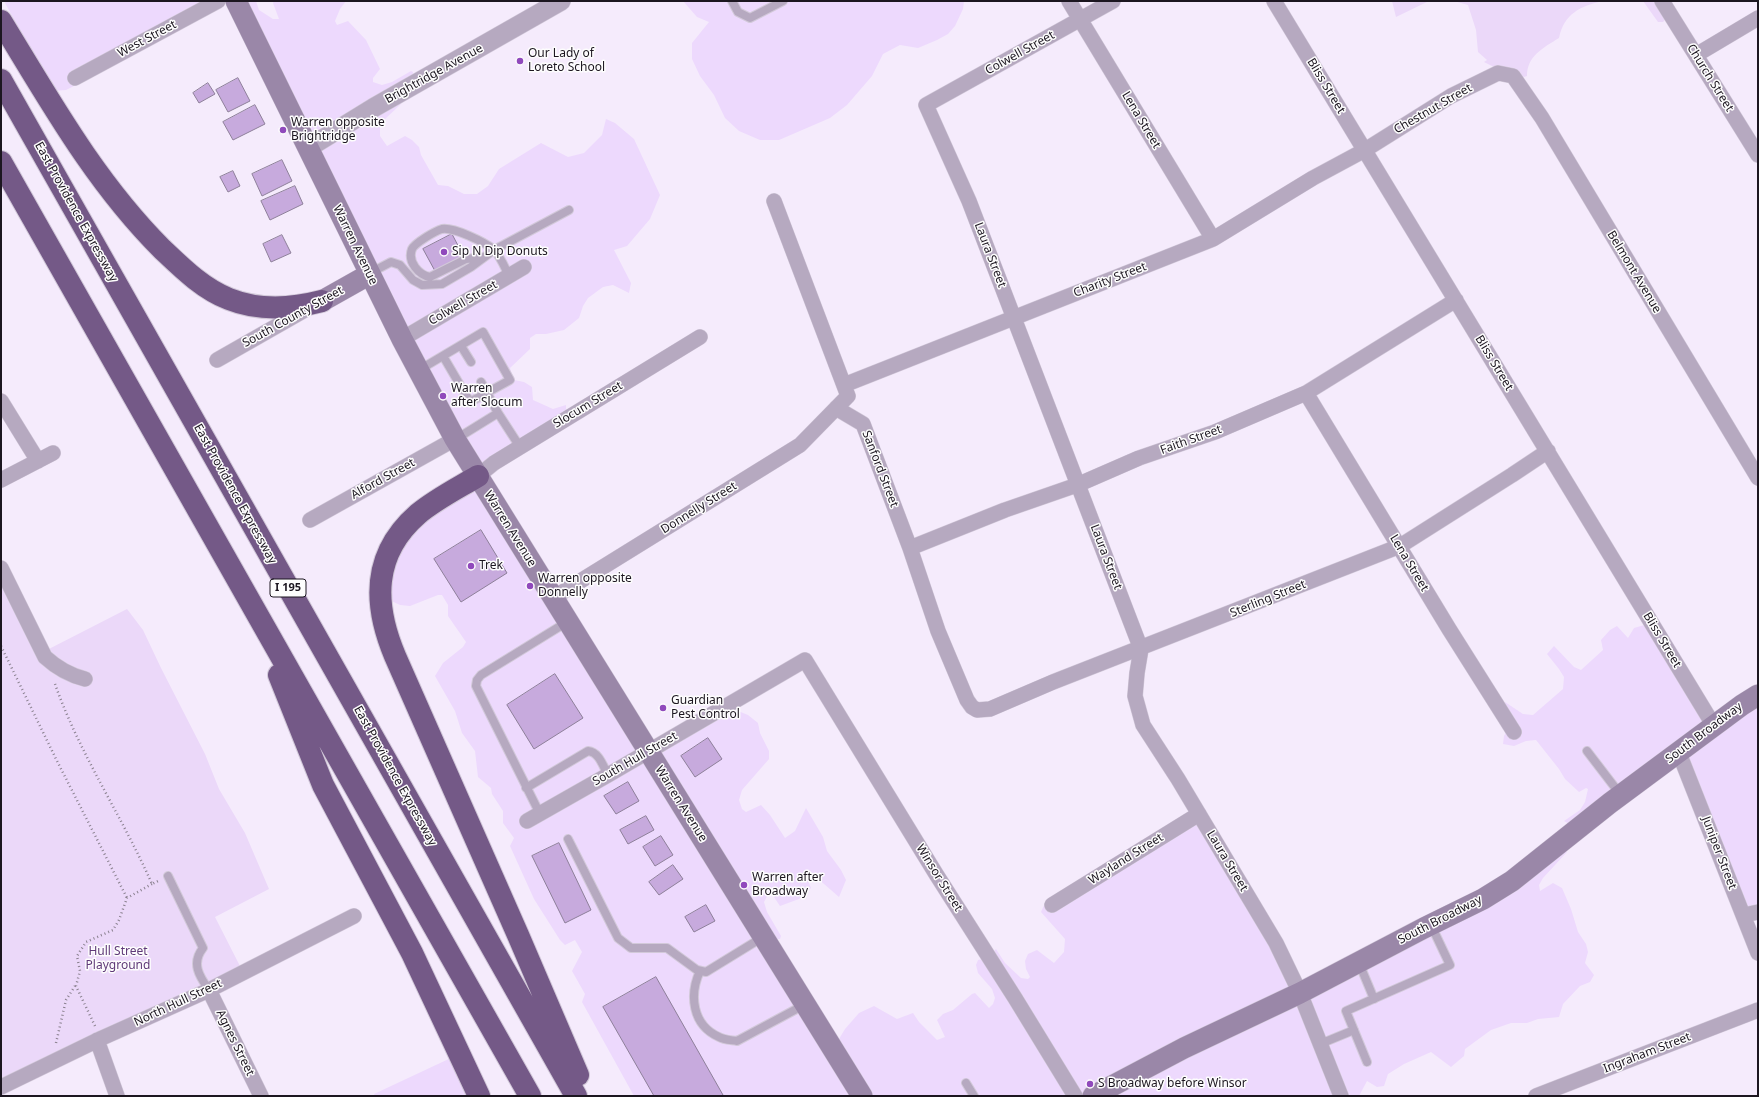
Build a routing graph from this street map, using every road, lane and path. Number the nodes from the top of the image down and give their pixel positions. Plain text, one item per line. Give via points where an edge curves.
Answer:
1 (218, 1) edge
2 (236, 1) edge
3 (561, 1) edge
4 (732, 1) edge
5 (783, 1) edge
6 (1069, 1) edge
7 (1114, 1) edge
8 (1274, 1) edge
9 (1662, 1) edge
10 (1758, 18) edge
11 (1081, 20) junction
12 (1, 21) edge
13 (1696, 55) junction
14 (1503, 75) joint
15 (75, 78) dead end
16 (1, 80) edge
17 (926, 105) joint
18 (308, 148) junction
19 (1365, 150) junction
20 (1758, 155) edge
21 (1, 162) edge
22 (774, 201) dead end
23 (568, 210) dead end
24 (1213, 239) junction
25 (494, 250) junction
26 (485, 257) junction
27 (524, 267) dead end
28 (370, 274) junction
29 (509, 276) junction
30 (1456, 300) junction
31 (322, 301) junction
32 (1014, 317) junction
33 (700, 337) dead end
34 (402, 339) junction
35 (461, 346) junction
36 (443, 356) junction
37 (217, 360) dead end
38 (470, 362) dead end
39 (418, 371) junction
40 (481, 382) dead end
41 (844, 385) junction
42 (487, 392) junction
43 (1306, 393) junction
44 (1, 401) edge
45 (836, 408) junction
46 (498, 413) junction
47 (455, 439) junction
48 (520, 447) junction
49 (1548, 451) junction
50 (53, 453) dead end
51 (38, 461) junction
52 (478, 476) junction
53 (1758, 478) edge
54 (1, 480) edge
55 (1077, 485) junction
56 (310, 520) dead end
57 (1400, 546) junction
58 (910, 548) junction
59 (1, 568) edge
60 (245, 593) junction
61 (553, 598) junction
62 (568, 622) junction
63 (1, 646) edge
64 (1141, 649) junction
65 (45, 657) junction
66 (805, 660) joint
67 (85, 678) dead end
68 (1758, 695) edge
69 (972, 707) joint
70 (1714, 726) junction
71 (1514, 732) dead end
72 (1587, 751) dead end
73 (648, 752) junction
74 (1679, 753) junction
75 (608, 775) junction
76 (526, 788) junction
77 (1620, 795) junction
78 (1199, 814) junction
79 (534, 817) joint
80 (568, 839) dead end
81 (168, 876) joint
82 (152, 884) junction
83 (127, 898) junction
84 (1052, 905) dead end
85 (1751, 914) edge
86 (354, 916) dead end
87 (1430, 924) junction
88 (763, 937) junction
89 (1758, 953) edge
90 (1359, 962) junction
91 (700, 971) junction
92 (76, 986) junction
93 (209, 990) junction
94 (1300, 993) junction
95 (1374, 999) junction
96 (805, 1004) junction
97 (1758, 1010) edge
98 (1354, 1030) junction
99 (99, 1039) junction
100 (1320, 1044) junction
101 (1367, 1062) dead end
102 (50, 1063) junction
103 (966, 1083) dead end
104 (1, 1087) edge
105 (117, 1096) edge
106 (261, 1096) edge
107 (479, 1096) edge
108 (530, 1096) edge
109 (576, 1096) edge
110 (587, 1096) edge
111 (862, 1096) edge
112 (974, 1096) edge
113 (1090, 1096) edge
114 (1341, 1096) edge
115 (1536, 1096) edge

1 - 15 street, West Street
2 - 18 main road, Warren Avenue
3 - 18 street, Brightridge Avenue
4 - 5 lane via 738,12 750,18
6 - 11 street, Lena Street
7 - 11 street, Colwell Street
8 - 19 street, Bliss Street
9 - 13 street, Church Street
10 - 13 street
11 - 17 street, Colwell Street
11 - 24 street, Lena Street
12 - 31 highway via 98,175 146,232 190,275 218,294 244,304 287,307
13 - 20 street, Church Street
14 - 19 street, Chestnut Street via 1498,73 1451,96
14 - 53 street, Belmont Avenue via 1513,76 1542,118
16 - 109 highway, East Providence Expressway / I 195
17 - 32 street, Laura Street via 969,201
18 - 28 main road, Warren Avenue
19 - 24 street, Charity Street via 1313,178
19 - 30 street, Bliss Street
21 - 60 highway
22 - 41 street
23 - 25 lane
24 - 32 street, Charity Street
25 - 26 lane
25 - 26 lane via 456,230 442,229 415,245 411,257 418,271 430,277 466,259
25 - 29 lane
26 - 28 lane via 442,284 431,286 413,280 400,265 392,262
27 - 29 street, Colwell Street
28 - 31 main road, South County Street
28 - 34 main road, Warren Avenue
29 - 34 street, Colwell Street
30 - 43 street, Faith Street
30 - 49 street, Bliss Street
31 - 37 street, South County Street
32 - 41 street, Charity Street
32 - 55 street, Laura Street
33 - 48 street, Slocum Street
34 - 39 main road, Warren Avenue
35 - 36 lane
35 - 38 lane
35 - 42 lane via 483,332 510,380
36 - 39 lane
36 - 42 lane via 470,402
39 - 47 main road, Warren Avenue
40 - 42 lane
41 - 45 street via 848,396
42 - 46 lane
43 - 55 street, Faith Street via 1216,432 1139,458
43 - 57 street, Lena Street
44 - 51 street
45 - 58 street, Sanford Street via 863,424
45 - 61 street, Donnelly Street via 800,445
46 - 47 lane
46 - 48 lane
47 - 52 main road, Warren Avenue
47 - 56 street, Alford Street
48 - 52 street, Slocum Street
49 - 57 street, Sterling Street
49 - 70 street, Bliss Street
50 - 51 street
51 - 54 street
52 - 61 main road, Warren Avenue
52 - 110 highway via 419,513 398,537 383,569 380,611 395,656
55 - 58 street, Faith Street via 1005,510
55 - 64 street, Laura Street
57 - 64 street, Sterling Street
57 - 71 street, Lena Street
58 - 69 street, Sanford Street via 938,631
59 - 65 street
60 - 107 highway via 323,785 412,953
60 - 108 highway
61 - 62 main road, Warren Avenue
62 - 73 main road, Warren Avenue
62 - 76 lane via 481,675 477,680 476,686
63 - 83 path
64 - 69 street, Sterling Street via 990,709 977,710
64 - 78 street, Laura Street via 1135,696 1143,725
65 - 67 street via 56,667 74,676
65 - 82 path via 66,717 130,836
66 - 73 street, South Hull Street
66 - 113 street, Winsor Street via 936,874
68 - 70 main road, South Broadway
70 - 74 main road, South Broadway
72 - 77 lane
73 - 75 street, South Hull Street
73 - 88 main road, Warren Avenue
74 - 77 main road, South Broadway
74 - 85 street, Juniper Street
75 - 76 lane via 597,756 588,751
75 - 79 street, South Hull Street
76 - 79 lane
77 - 87 main road, South Broadway via 1512,881 1483,899
78 - 84 street, Wayland Street
78 - 94 street, Laura Street via 1276,943
80 - 91 lane via 618,938 631,948 666,948
81 - 82 path
81 - 93 lane via 203,948 198,954 196,965
82 - 83 path
83 - 92 path via 113,930 86,942 77,956 80,971
85 - 89 street, Juniper Street
86 - 93 street, North Hull Street
87 - 90 main road, South Broadway
87 - 95 lane via 1450,965
88 - 91 lane via 706,972
88 - 96 main road, Warren Avenue
90 - 94 main road, South Broadway
90 - 95 lane
91 - 96 lane via 695,986 695,1014 708,1030 719,1037 737,1042
92 - 99 path
92 - 102 path via 66,1000
93 - 99 street, North Hull Street
93 - 106 street, Agnes Street
94 - 100 street, Laura Street
94 - 113 main road, South Broadway
95 - 98 lane via 1346,1011
96 - 111 main road, Warren Avenue
97 - 115 street, Ingraham Street
98 - 100 lane
98 - 101 lane
99 - 102 street, North Hull Street
99 - 105 street
100 - 114 street, Laura Street
102 - 104 street, North Hull Street
103 - 112 lane

